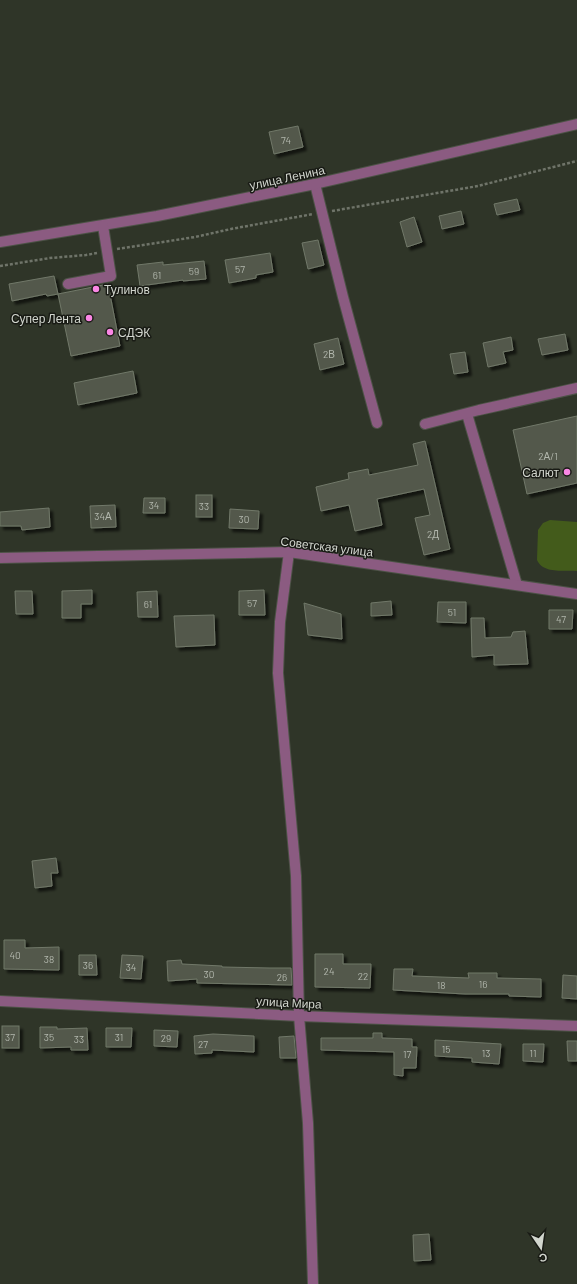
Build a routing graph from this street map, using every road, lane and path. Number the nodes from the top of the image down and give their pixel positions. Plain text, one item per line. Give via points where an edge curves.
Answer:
1 (577, 124) edge
2 (577, 161) edge
3 (315, 184) junction
4 (322, 212) junction
5 (103, 226) junction
6 (0, 242) edge
7 (107, 251) junction
8 (0, 266) edge
9 (68, 284) dead end
10 (577, 388) edge
11 (467, 414) junction
12 (377, 423) dead end
13 (425, 424) dead end
14 (289, 552) junction
15 (0, 558) edge
16 (517, 585) junction
17 (577, 594) edge
18 (0, 1001) edge
19 (299, 1016) junction
20 (577, 1026) edge
21 (313, 1284) edge

1 - 3 street, улица Ленина
2 - 4 path via 478,186
3 - 4 street
3 - 5 street, улица Ленина
4 - 7 path
4 - 12 street
5 - 6 street, улица Ленина
5 - 7 street
7 - 8 path
7 - 9 street via 111,276
10 - 11 street
11 - 13 street
11 - 16 street
14 - 15 street, Советская улица
14 - 16 street, Советская улица
14 - 19 street via 280,622 278,673 296,876
16 - 17 street, Советская улица
18 - 19 street, улица Мира
19 - 20 street, улица Мира
19 - 21 street via 308,1123

